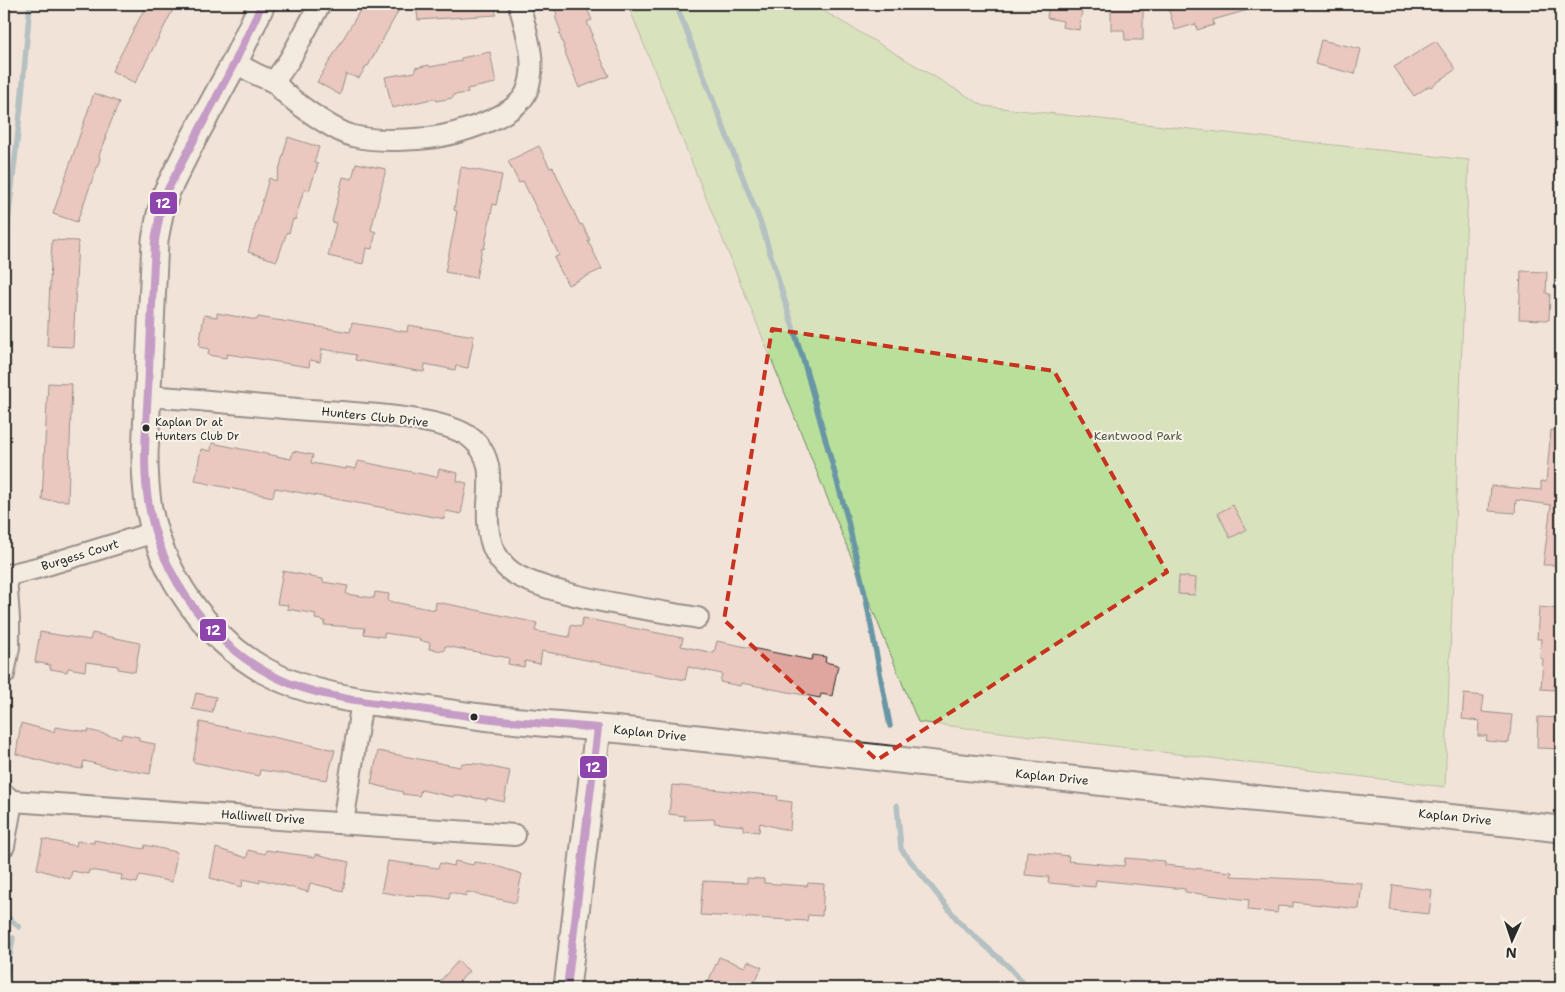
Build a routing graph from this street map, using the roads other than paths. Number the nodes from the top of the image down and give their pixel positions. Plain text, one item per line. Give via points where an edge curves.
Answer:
1 (262, 4) edge
2 (320, 4) edge
3 (518, 4) edge
4 (235, 62) junction
5 (274, 82) junction
6 (147, 396) junction
7 (155, 532) junction
8 (5, 576) edge
9 (698, 618) dead end
10 (4, 674) edge
11 (362, 701) junction
12 (598, 728) junction
13 (8, 797) edge
14 (343, 822) junction
15 (1561, 830) edge
16 (515, 836) dead end
17 (4, 846) edge
18 (567, 988) edge

1 - 4 street, Kaplan Drive
2 - 5 street
3 - 5 street via 530,50 531,68 526,94 509,110 482,124 430,138 353,136 316,116
4 - 5 street
4 - 6 street, Kaplan Drive via 191,143 160,214
6 - 7 street, Kaplan Drive via 145,482
6 - 9 street, Hunters Club Drive via 403,418 453,428 470,437 488,462 487,526 496,554 507,568 526,580 576,595
7 - 8 street, Burgess Court
7 - 11 street, Kaplan Drive via 174,576 192,606 238,653 288,682
8 - 10 street via 9,628
11 - 12 street, Kaplan Drive
11 - 14 street
12 - 15 street, Kaplan Drive
12 - 18 street
13 - 14 street, Halliwell Drive
13 - 17 street
14 - 16 street, Halliwell Drive

